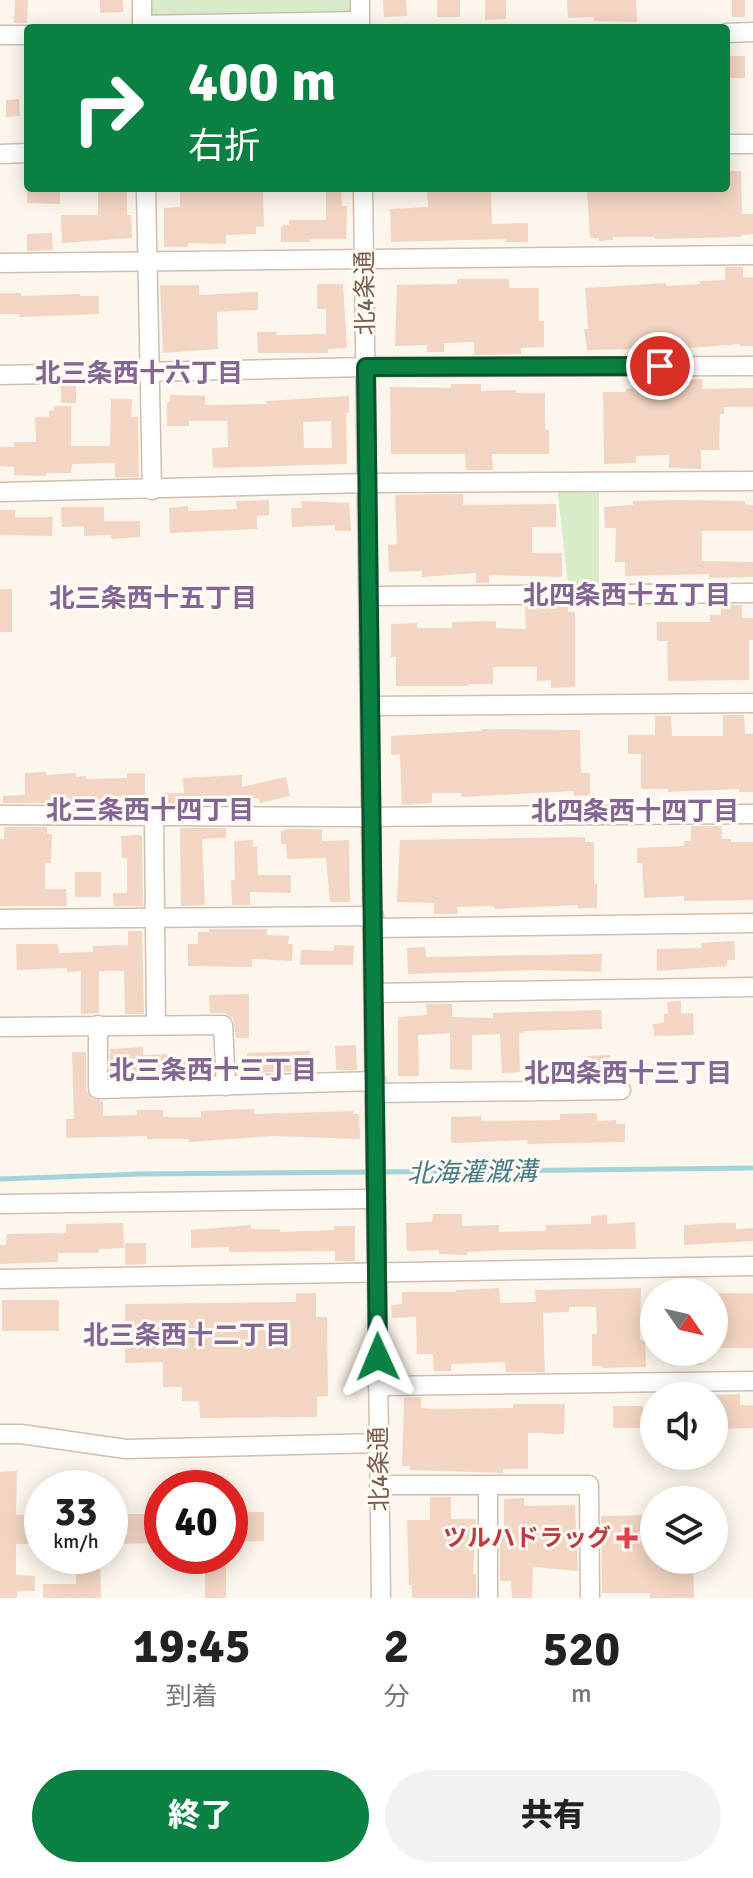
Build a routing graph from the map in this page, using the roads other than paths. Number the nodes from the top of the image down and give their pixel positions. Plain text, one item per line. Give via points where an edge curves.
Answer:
1 (142, 0) edge
2 (360, 0) edge
3 (142, 24) edge
4 (360, 24) edge
5 (753, 32) edge
6 (730, 33) edge
7 (0, 35) edge
8 (24, 35) edge
9 (730, 144) edge
10 (753, 144) edge
11 (24, 153) edge
12 (0, 154) edge
13 (146, 192) edge
14 (363, 192) edge
15 (753, 255) edge
16 (365, 258) junction
17 (146, 262) junction
18 (0, 263) edge
19 (753, 366) edge
20 (366, 367) junction
21 (151, 371) junction
22 (0, 375) edge
23 (753, 481) edge
24 (367, 483) junction
25 (152, 490) junction
26 (0, 492) edge
27 (753, 593) edge
28 (369, 596) junction
29 (753, 703) edge
30 (371, 706) junction
31 (753, 814) edge
32 (0, 815) edge
33 (154, 815) junction
34 (372, 817) junction
35 (155, 918) junction
36 (0, 919) edge
37 (374, 922) junction
38 (753, 923) edge
39 (753, 987) edge
40 (375, 993) junction
41 (98, 1025) junction
42 (156, 1025) junction
43 (0, 1027) edge
44 (226, 1086) junction
45 (376, 1087) junction
46 (621, 1090) dead end
47 (364, 1199) dead end
48 (0, 1204) edge
49 (753, 1266) edge
50 (376, 1272) junction
51 (0, 1279) edge
52 (753, 1381) edge
53 (378, 1386) junction
54 (0, 1434) edge
55 (379, 1443) junction
56 (379, 1485) junction
57 (488, 1486) junction
58 (381, 1598) edge
59 (488, 1598) edge
60 (590, 1598) edge

1 - 3 street
2 - 4 street
5 - 6 street
7 - 8 street
9 - 10 street
11 - 12 street
13 - 17 street
14 - 16 street, 北4条通
15 - 16 street
16 - 17 street
16 - 20 street, 北4条通
17 - 18 street
17 - 21 street
19 - 20 street
20 - 21 street
20 - 24 street, 北4条通
21 - 22 street
21 - 25 street
23 - 24 street
24 - 25 street
24 - 28 street, 北4条通
25 - 26 street
27 - 28 street
28 - 30 street, 北4条通
29 - 30 street
30 - 34 street, 北4条通
31 - 34 street
32 - 33 street
33 - 34 street
33 - 35 street
34 - 37 street, 北4条通
35 - 36 street
35 - 37 street
35 - 42 street
37 - 38 street
37 - 40 street, 北4条通
39 - 40 street
40 - 45 street, 北4条通
41 - 42 street
41 - 43 street
41 - 44 street via 98,1089
42 - 44 street via 223,1025
44 - 45 street
45 - 46 street
45 - 50 street, 北4条通
47 - 48 street
49 - 50 street
50 - 51 street
50 - 53 street, 北4条通
52 - 53 street
53 - 55 street, 北4条通
54 - 55 street via 126,1449
55 - 56 street, 北4条通
56 - 57 street
56 - 58 street, 北4条通
57 - 59 street
57 - 60 street via 589,1485

